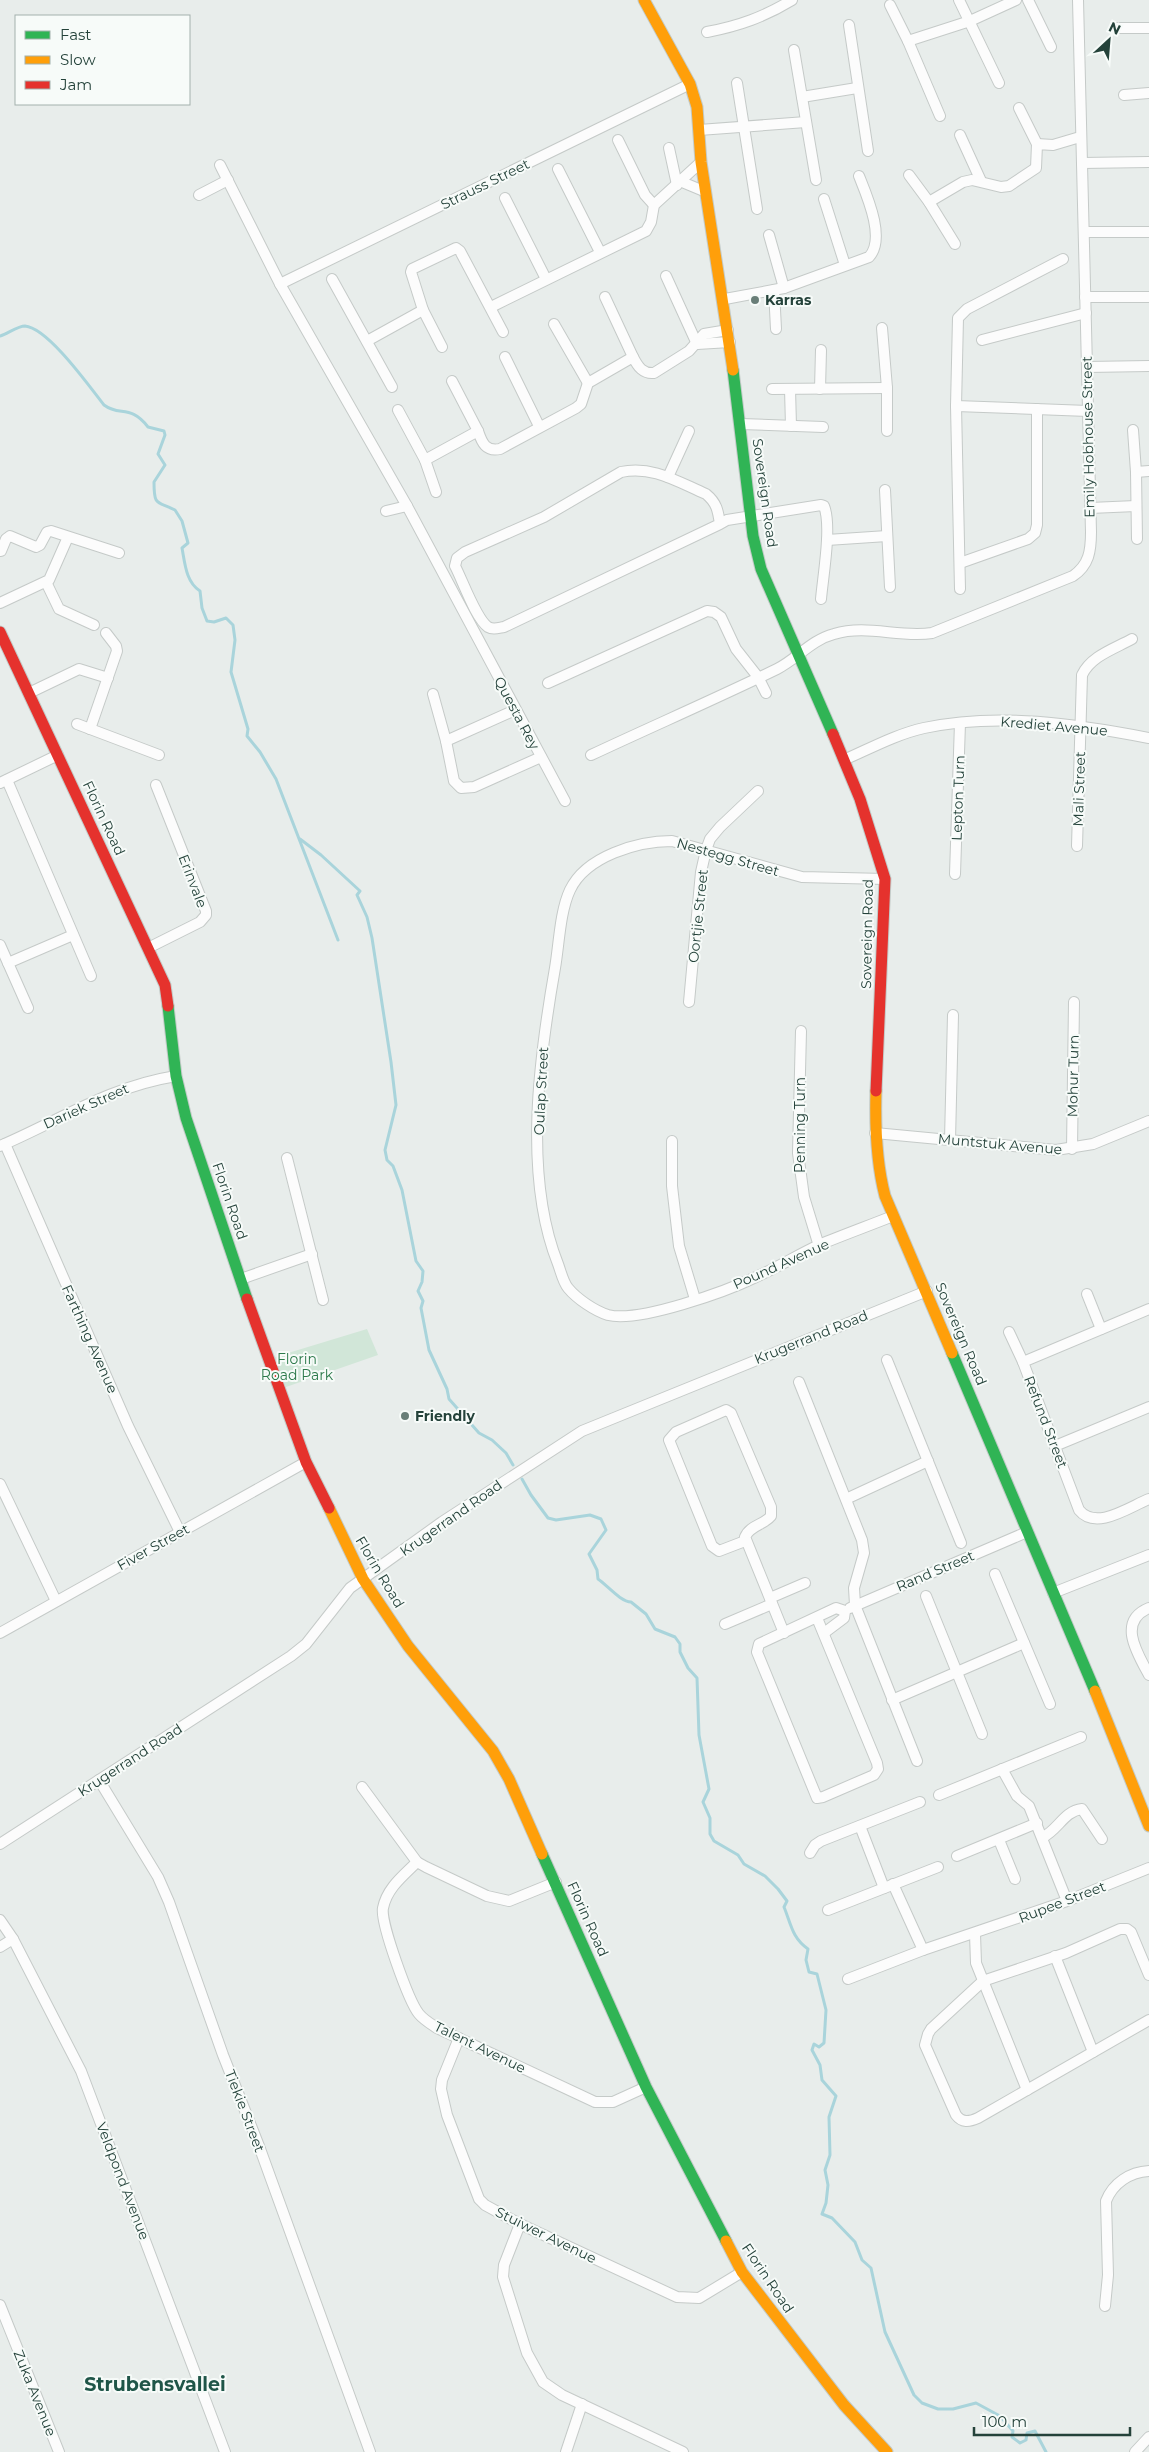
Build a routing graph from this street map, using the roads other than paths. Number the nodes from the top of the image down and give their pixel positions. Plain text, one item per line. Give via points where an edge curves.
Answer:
1 (644, 0) edge
2 (792, 0) edge
3 (959, 0) edge
4 (1016, 0) edge
5 (1028, 0) edge
6 (1078, 0) edge
7 (890, 5) dead end
8 (970, 21) junction
9 (849, 25) dead end
10 (1115, 28) dead end
11 (1149, 28) edge
12 (707, 32) dead end
13 (908, 41) junction
14 (1051, 47) dead end
15 (794, 50) dead end
16 (737, 83) dead end
17 (998, 83) dead end
18 (690, 84) junction
19 (857, 88) junction
20 (1149, 93) edge
21 (1124, 95) dead end
22 (802, 97) junction
23 (1019, 108) dead end
24 (940, 116) dead end
25 (806, 122) junction
26 (745, 126) junction
27 (699, 130) junction
28 (960, 135) dead end
29 (1080, 138) junction
30 (618, 140) dead end
31 (1038, 144) junction
32 (669, 148) dead end
33 (868, 151) dead end
34 (701, 162) junction
35 (1149, 162) edge
36 (1082, 163) junction
37 (220, 165) dead end
38 (558, 169) dead end
39 (909, 175) dead end
40 (859, 176) dead end
41 (228, 180) junction
42 (816, 180) dead end
43 (982, 181) junction
44 (679, 183) junction
45 (706, 192) junction
46 (199, 195) dead end
47 (505, 198) dead end
48 (824, 199) dead end
49 (929, 202) junction
50 (654, 205) junction
51 (757, 209) dead end
52 (1084, 232) junction
53 (1149, 232) edge
54 (769, 235) dead end
55 (955, 244) dead end
56 (600, 252) junction
57 (1062, 259) dead end
58 (845, 265) junction
59 (666, 276) dead end
60 (332, 279) dead end
61 (546, 279) junction
62 (280, 284) junction
63 (779, 289) junction
64 (605, 297) dead end
65 (1085, 297) junction
66 (1149, 297) edge
67 (724, 299) junction
68 (491, 307) junction
69 (423, 310) junction
70 (1086, 313) junction
71 (554, 324) dead end
72 (882, 328) dead end
73 (776, 329) dead end
74 (728, 330) junction
75 (503, 332) dead end
76 (982, 340) dead end
77 (367, 341) junction
78 (730, 342) junction
79 (698, 344) junction
80 (442, 347) dead end
81 (820, 350) dead end
82 (506, 357) dead end
83 (633, 357) junction
84 (1149, 366) edge
85 (1087, 367) junction
86 (452, 381) dead end
87 (588, 383) junction
88 (392, 387) dead end
89 (820, 388) junction
90 (888, 388) junction
91 (772, 389) dead end
92 (790, 389) junction
93 (956, 406) junction
94 (1037, 409) junction
95 (398, 410) dead end
96 (1088, 412) junction
97 (741, 424) junction
98 (539, 426) junction
99 (791, 426) junction
100 (823, 427) dead end
101 (1133, 430) dead end
102 (478, 431) junction
103 (689, 431) dead end
104 (887, 431) dead end
105 (425, 460) junction
106 (1149, 471) edge
107 (1136, 472) junction
108 (668, 477) junction
109 (885, 490) dead end
110 (436, 492) dead end
111 (407, 506) junction
112 (1136, 506) junction
113 (1090, 508) junction
114 (386, 511) dead end
115 (750, 515) junction
116 (720, 524) junction
117 (68, 536) junction
118 (887, 536) junction
119 (1137, 539) dead end
120 (827, 540) junction
121 (1, 551) edge
122 (119, 553) dead end
123 (960, 563) junction
124 (46, 582) junction
125 (890, 587) dead end
126 (960, 588) dead end
127 (821, 599) dead end
128 (0, 603) edge
129 (94, 625) dead end
130 (0, 632) edge
131 (106, 634) dead end
132 (1132, 639) dead end
133 (799, 653) junction
134 (758, 677) junction
135 (108, 678) junction
136 (548, 683) dead end
137 (29, 693) junction
138 (766, 693) dead end
139 (433, 694) dead end
140 (515, 710) junction
141 (960, 722) junction
142 (77, 724) dead end
143 (1082, 726) junction
144 (90, 729) junction
145 (1149, 738) edge
146 (446, 740) junction
147 (58, 755) junction
148 (159, 755) dead end
149 (591, 755) dead end
150 (541, 757) junction
151 (846, 759) junction
152 (3, 781) edge
153 (156, 785) dead end
154 (758, 791) dead end
155 (564, 801) dead end
156 (1077, 846) dead end
157 (706, 850) junction
158 (956, 874) dead end
159 (580, 877) joint
160 (885, 878) junction
161 (73, 935) junction
162 (0, 944) edge
163 (148, 948) junction
164 (8, 963) junction
165 (91, 976) dead end
166 (689, 1002) dead end
167 (1074, 1002) dead end
168 (28, 1008) dead end
169 (953, 1016) dead end
170 (802, 1031) dead end
171 (176, 1076) junction
172 (1149, 1121) edge
173 (875, 1133) junction
174 (950, 1140) junction
175 (672, 1141) dead end
176 (2, 1145) edge
177 (1072, 1149) junction
178 (287, 1158) dead end
179 (893, 1216) junction
180 (818, 1246) junction
181 (312, 1254) junction
182 (241, 1279) junction
183 (927, 1291) junction
184 (1087, 1294) dead end
185 (695, 1299) junction
186 (323, 1300) dead end
187 (1149, 1309) edge
188 (608, 1315) joint
189 (1101, 1329) junction
190 (1009, 1332) dead end
191 (887, 1360) dead end
192 (1023, 1362) junction
193 (799, 1382) dead end
194 (1149, 1407) edge
195 (1055, 1446) junction
196 (928, 1461) junction
197 (306, 1462) junction
198 (0, 1484) edge
199 (846, 1499) junction
200 (1149, 1499) edge
201 (180, 1532) junction
202 (1026, 1532) junction
203 (745, 1541) junction
204 (961, 1543) dead end
205 (1149, 1555) edge
206 (995, 1574) dead end
207 (363, 1580) junction
208 (805, 1583) dead end
209 (1053, 1592) junction
210 (926, 1596) dead end
211 (56, 1601) junction
212 (771, 1601) junction
213 (854, 1605) junction
214 (1149, 1608) edge
215 (845, 1611) junction
216 (818, 1618) junction
217 (725, 1624) dead end
218 (784, 1632) junction
219 (0, 1633) edge
220 (824, 1633) junction
221 (1024, 1643) junction
222 (957, 1672) junction
223 (1149, 1675) edge
224 (892, 1700) junction
225 (1050, 1704) dead end
226 (982, 1734) dead end
227 (1082, 1737) dead end
228 (917, 1761) dead end
229 (1002, 1769) junction
230 (99, 1780) junction
231 (362, 1787) dead end
232 (940, 1795) dead end
233 (920, 1802) dead end
234 (1037, 1823) junction
235 (860, 1826) junction
236 (1149, 1826) edge
237 (1043, 1837) junction
238 (1102, 1839) dead end
239 (999, 1840) junction
240 (0, 1844) edge
241 (810, 1853) dead end
242 (957, 1856) dead end
243 (417, 1862) junction
244 (938, 1867) dead end
245 (1149, 1868) edge
246 (1015, 1879) dead end
247 (556, 1882) junction
248 (889, 1886) junction
249 (1067, 1902) junction
250 (828, 1910) dead end
251 (0, 1920) edge
252 (975, 1934) junction
253 (13, 1939) junction
254 (0, 1947) edge
255 (923, 1950) junction
256 (1055, 1956) junction
257 (1149, 1975) edge
258 (848, 1980) dead end
259 (983, 1981) junction
260 (1149, 2020) edge
261 (459, 2038) junction
262 (1093, 2052) junction
263 (646, 2087) junction
264 (1027, 2090) junction
265 (1149, 2171) edge
266 (520, 2224) junction
267 (742, 2272) junction
268 (0, 2305) edge
269 (1105, 2306) dead end
270 (582, 2404) junction
271 (1149, 2438) edge
272 (59, 2452) edge
273 (225, 2452) edge
274 (370, 2452) edge
275 (566, 2452) edge
276 (683, 2452) edge
277 (887, 2452) edge
278 (1135, 2452) edge

1 - 18 street, Sovereign Road
2 - 12 street via 763,17
3 - 8 street
4 - 8 street
5 - 14 street
6 - 29 street, Emily Hobhouse Street
7 - 13 street
8 - 13 street
8 - 17 street
9 - 19 street
10 - 11 street
13 - 24 street
15 - 22 street
16 - 26 street
18 - 27 street, Sovereign Road
18 - 62 street, Strauss Street
19 - 22 street
19 - 33 street
20 - 21 street
22 - 25 street
23 - 31 street
25 - 26 street
25 - 42 street
26 - 27 street
26 - 51 street
27 - 34 street, Sovereign Road
28 - 43 street
29 - 31 street via 1053,145
29 - 36 street, Emily Hobhouse Street
30 - 50 street via 645,195
31 - 43 street via 1036,168 1025,176 1001,187
32 - 44 street
34 - 44 street
34 - 45 street, Sovereign Road
35 - 36 street
36 - 52 street, Emily Hobhouse Street
37 - 41 street
38 - 56 street
39 - 49 street
40 - 58 street via 874,216 876,245 869,257
41 - 46 street
41 - 62 street
43 - 49 street via 963,182
44 - 45 street
44 - 50 street
45 - 67 street, Sovereign Road
47 - 61 street
48 - 58 street
49 - 55 street
50 - 56 street via 646,231
52 - 53 street
52 - 65 street, Emily Hobhouse Street
54 - 63 street
56 - 61 street
57 - 93 street via 958,318
58 - 63 street
59 - 79 street
60 - 77 street
61 - 68 street
62 - 111 street
63 - 67 street
63 - 73 street
64 - 83 street
65 - 66 street
65 - 70 street, Emily Hobhouse Street
67 - 74 street, Sovereign Road
68 - 69 street via 456,248 410,272
68 - 75 street
69 - 77 street
69 - 80 street
70 - 76 street
70 - 85 street, Emily Hobhouse Street
71 - 87 street
72 - 90 street
74 - 78 street, Sovereign Road
74 - 79 street via 706,334
77 - 88 street
78 - 79 street
78 - 97 street, Sovereign Road
79 - 83 street via 654,373 642,370
81 - 89 street
82 - 98 street
83 - 87 street
84 - 85 street
85 - 96 street, Emily Hobhouse Street
86 - 102 street
87 - 98 street via 580,404
89 - 90 street
89 - 92 street
90 - 104 street
91 - 92 street
92 - 99 street
93 - 94 street
93 - 123 street
94 - 96 street
94 - 123 street via 1035,532 1028,539
95 - 105 street
96 - 113 street, Emily Hobhouse Street
97 - 99 street
97 - 115 street, Sovereign Road
98 - 102 street via 500,449 492,450 482,443
99 - 100 street
101 - 107 street
102 - 105 street
103 - 108 street
105 - 110 street
106 - 107 street
107 - 112 street
108 - 116 street via 713,500
108 - 116 street via 643,470 621,472 544,518 457,558 455,566 486,626 504,627
109 - 118 street
111 - 114 street
111 - 140 street, Questa Rey
112 - 113 street
112 - 119 street
113 - 133 street, Emily Hobhouse Street via 1088,561 1074,576 932,633 849,630 818,640
115 - 116 street
115 - 120 street via 824,506
115 - 133 street, Sovereign Road via 761,569
117 - 121 street via 48,531 36,547 10,536
117 - 122 street
117 - 124 street via 53,575
118 - 120 street
118 - 125 street
120 - 127 street
123 - 126 street
124 - 128 street
124 - 129 street via 59,609
130 - 137 street, Florin Road
131 - 135 street via 117,648
132 - 143 street, Mali Street via 1087,666 1082,675
133 - 134 street, Emily Hobhouse Street via 779,668
133 - 151 street, Sovereign Road
134 - 136 street via 736,649 720,616 707,612
134 - 138 street
134 - 149 street, Emily Hobhouse Street
135 - 137 street via 79,668
135 - 144 street
137 - 147 street, Florin Road
139 - 146 street
140 - 146 street
140 - 150 street, Questa Rey
141 - 143 street, Krediet Avenue via 1007,720
141 - 151 street, Krediet Avenue via 923,728
141 - 158 street, Lepton Turn
142 - 144 street
143 - 145 street, Krediet Avenue
143 - 156 street, Mali Street
144 - 148 street
146 - 150 street via 454,781 461,788 474,787
147 - 152 street
147 - 163 street, Florin Road
150 - 155 street, Questa Rey
151 - 160 street, Sovereign Road
152 - 161 street
153 - 163 street, Erinvale via 206,915 200,922
154 - 157 street, Oortjie Street via 720,827
157 - 159 street, Nestegg Street via 672,841 627,847 602,858
157 - 160 street, Nestegg Street via 802,877
157 - 166 street, Oortjie Street via 701,872
159 - 188 street, Oulap Street via 570,890 565,908 546,1022 538,1118 541,1202 552,1250 568,1288 584,1303
160 - 173 street, Sovereign Road
161 - 164 street
161 - 165 street
162 - 164 street
163 - 171 street, Florin Road via 168,998
164 - 168 street
167 - 177 street, Mohur Turn
169 - 174 street
170 - 180 street, Penning Turn via 798,1153 804,1197
171 - 176 street, Dariek Street via 120,1089
171 - 182 street, Florin Road via 205,1176
172 - 177 street, Muntstuk Avenue
173 - 174 street, Muntstuk Avenue
173 - 179 street, Sovereign Road via 880,1174
174 - 177 street, Muntstuk Avenue
175 - 185 street via 672,1186 678,1246
176 - 201 street, Farthing Avenue via 128,1426
178 - 181 street
179 - 180 street, Pound Avenue
179 - 183 street, Sovereign Road
180 - 185 street, Pound Avenue via 754,1278
181 - 182 street
181 - 186 street
182 - 197 street, Florin Road
183 - 202 street, Sovereign Road
183 - 207 street, Krugerrand Road via 582,1431 442,1522
184 - 189 street
185 - 188 street, Pound Avenue via 636,1316
187 - 189 street, Refund Street
189 - 192 street, Refund Street
190 - 192 street
191 - 196 street
192 - 195 street, Refund Street
193 - 199 street
194 - 195 street
195 - 200 street, Refund Street via 1080,1510 1090,1519 1100,1519
196 - 199 street
196 - 204 street
197 - 201 street, Fiver Street
197 - 207 street, Florin Road
198 - 211 street
199 - 213 street via 864,1547 854,1588
201 - 211 street, Fiver Street
202 - 209 street, Sovereign Road
202 - 213 street, Rand Street
203 - 203 street via 747,1532 769,1519 771,1512 731,1413 726,1410 676,1432 669,1440 712,1546 719,1551
203 - 212 street
205 - 209 street
206 - 221 street
207 - 230 street, Krugerrand Road via 340,1599 306,1644
207 - 247 street, Florin Road via 408,1646 492,1751 509,1779
208 - 212 street
209 - 236 street, Sovereign Road
210 - 222 street
211 - 219 street, Fiver Street
212 - 217 street
212 - 218 street
213 - 215 street, Rand Street
213 - 224 street
214 - 223 street via 1134,1618 1131,1626 1131,1639
215 - 216 street via 836,1608
215 - 220 street via 844,1618
216 - 218 street
216 - 220 street
218 - 220 street via 759,1644 757,1652 817,1798 874,1775 878,1769
221 - 222 street
221 - 225 street
222 - 224 street
222 - 226 street
224 - 228 street
227 - 229 street
229 - 232 street
229 - 234 street via 1017,1796 1029,1806
230 - 240 street, Krugerrand Road
230 - 274 street, Tiekie Street via 158,1877 169,1902
231 - 243 street
233 - 235 street
234 - 237 street
234 - 239 street
235 - 241 street via 821,1841
235 - 248 street
237 - 238 street via 1056,1829 1065,1817 1082,1809
237 - 249 street
239 - 242 street
239 - 246 street
243 - 247 street via 487,1896 508,1901
243 - 261 street, Talent Avenue via 392,1887 382,1911 414,2006 426,2021
244 - 248 street
245 - 249 street, Rupee Street
247 - 263 street, Florin Road
248 - 250 street
248 - 255 street
249 - 252 street, Rupee Street
251 - 253 street, Veldpond Avenue
252 - 255 street, Rupee Street
252 - 259 street via 976,1963
253 - 254 street
253 - 273 street, Veldpond Avenue via 81,2071
255 - 258 street, Rupee Street
256 - 257 street via 1127,1929
256 - 259 street
256 - 262 street
259 - 264 street
259 - 264 street via 928,2034 925,2045 928,2054 956,2115 963,2121 978,2118
260 - 262 street
261 - 263 street, Talent Avenue via 595,2102 613,2102
261 - 266 street, Stuiwer Avenue via 442,2080 442,2098 479,2199
262 - 264 street
263 - 267 street, Florin Road
265 - 269 street via 1132,2174 1116,2184 1106,2201 1108,2274
266 - 267 street, Stuiwer Avenue via 685,2299 710,2293
266 - 270 street via 504,2265 503,2277 527,2353 543,2382
267 - 277 street, Florin Road via 844,2405
268 - 272 street, Zuka Avenue
270 - 275 street
270 - 276 street
271 - 278 street

